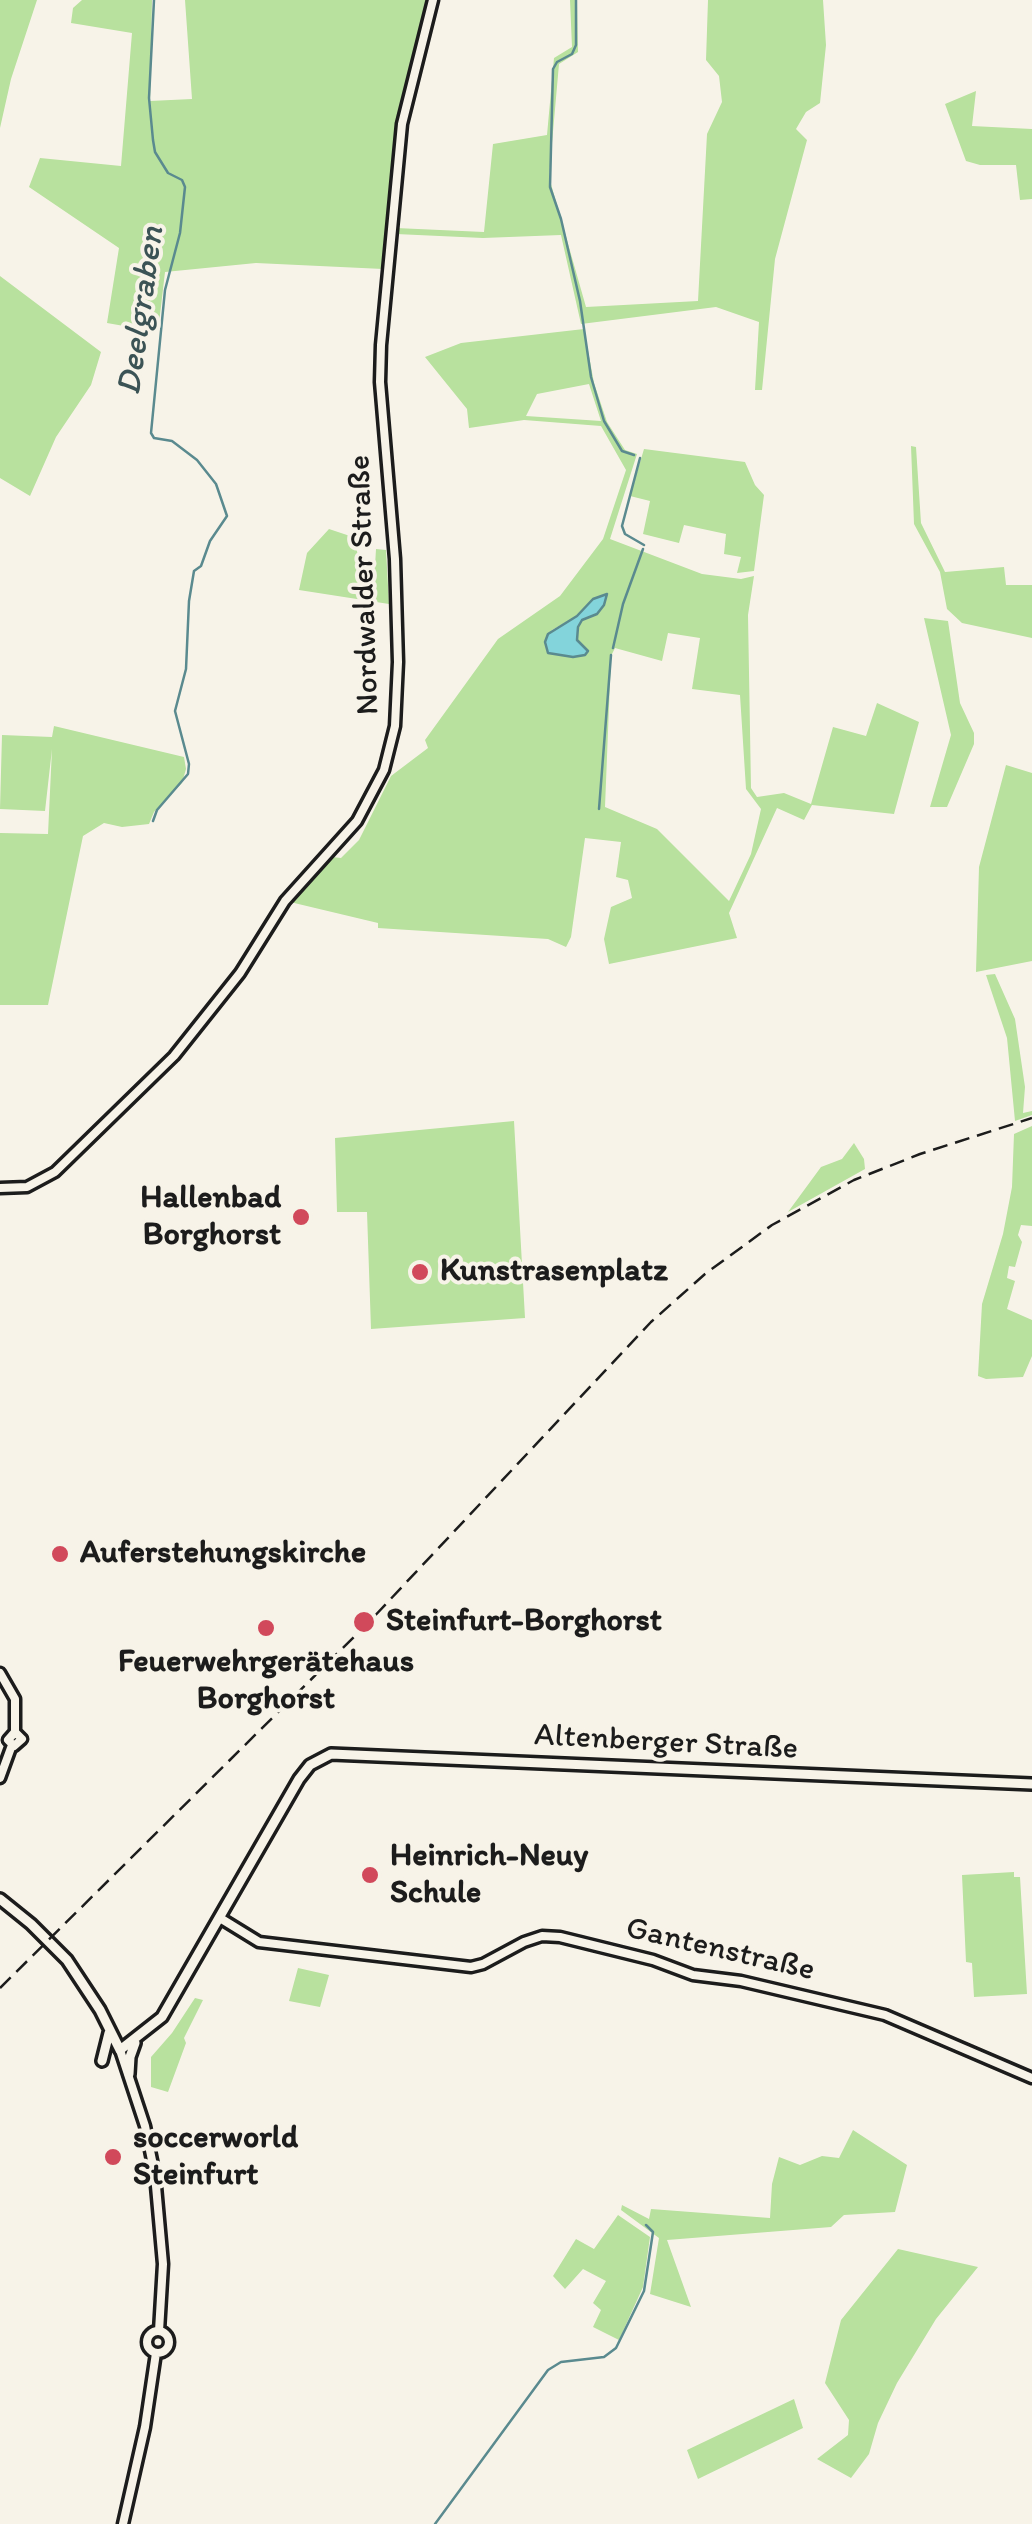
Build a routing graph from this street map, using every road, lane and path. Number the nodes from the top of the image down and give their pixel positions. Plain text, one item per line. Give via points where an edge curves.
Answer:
1 (433, 0) edge
2 (0, 1188) edge
3 (0, 1673) edge
4 (0, 1778) edge
5 (1032, 1784) edge
6 (0, 1899) edge
7 (220, 1918) junction
8 (110, 2030) junction
9 (136, 2040) junction
10 (120, 2050) junction
11 (102, 2060) dead end
12 (129, 2074) junction
13 (1032, 2078) edge
14 (159, 2331) junction
15 (156, 2353) junction
16 (123, 2524) edge

1 - 2 street, Nordwalder Straße via 402,124 381,345 398,662 395,726 384,770 358,820 285,901 174,1056 55,1172 27,1187
3 - 4 street via 15,1699 12,1745
5 - 7 main road, Altenberger Straße via 326,1756 304,1772
6 - 8 main road via 66,1960
7 - 9 main road via 162,2017
7 - 13 street, Gantenstraße via 263,1943 471,1967 524,1942 560,1937 693,1975 885,2016
8 - 10 main road
8 - 11 main road
9 - 10 main road
9 - 12 main road
10 - 12 street
12 - 14 street via 159,2201
14 - 15 street via 168,2344
14 - 15 street via 146,2342
15 - 16 street

